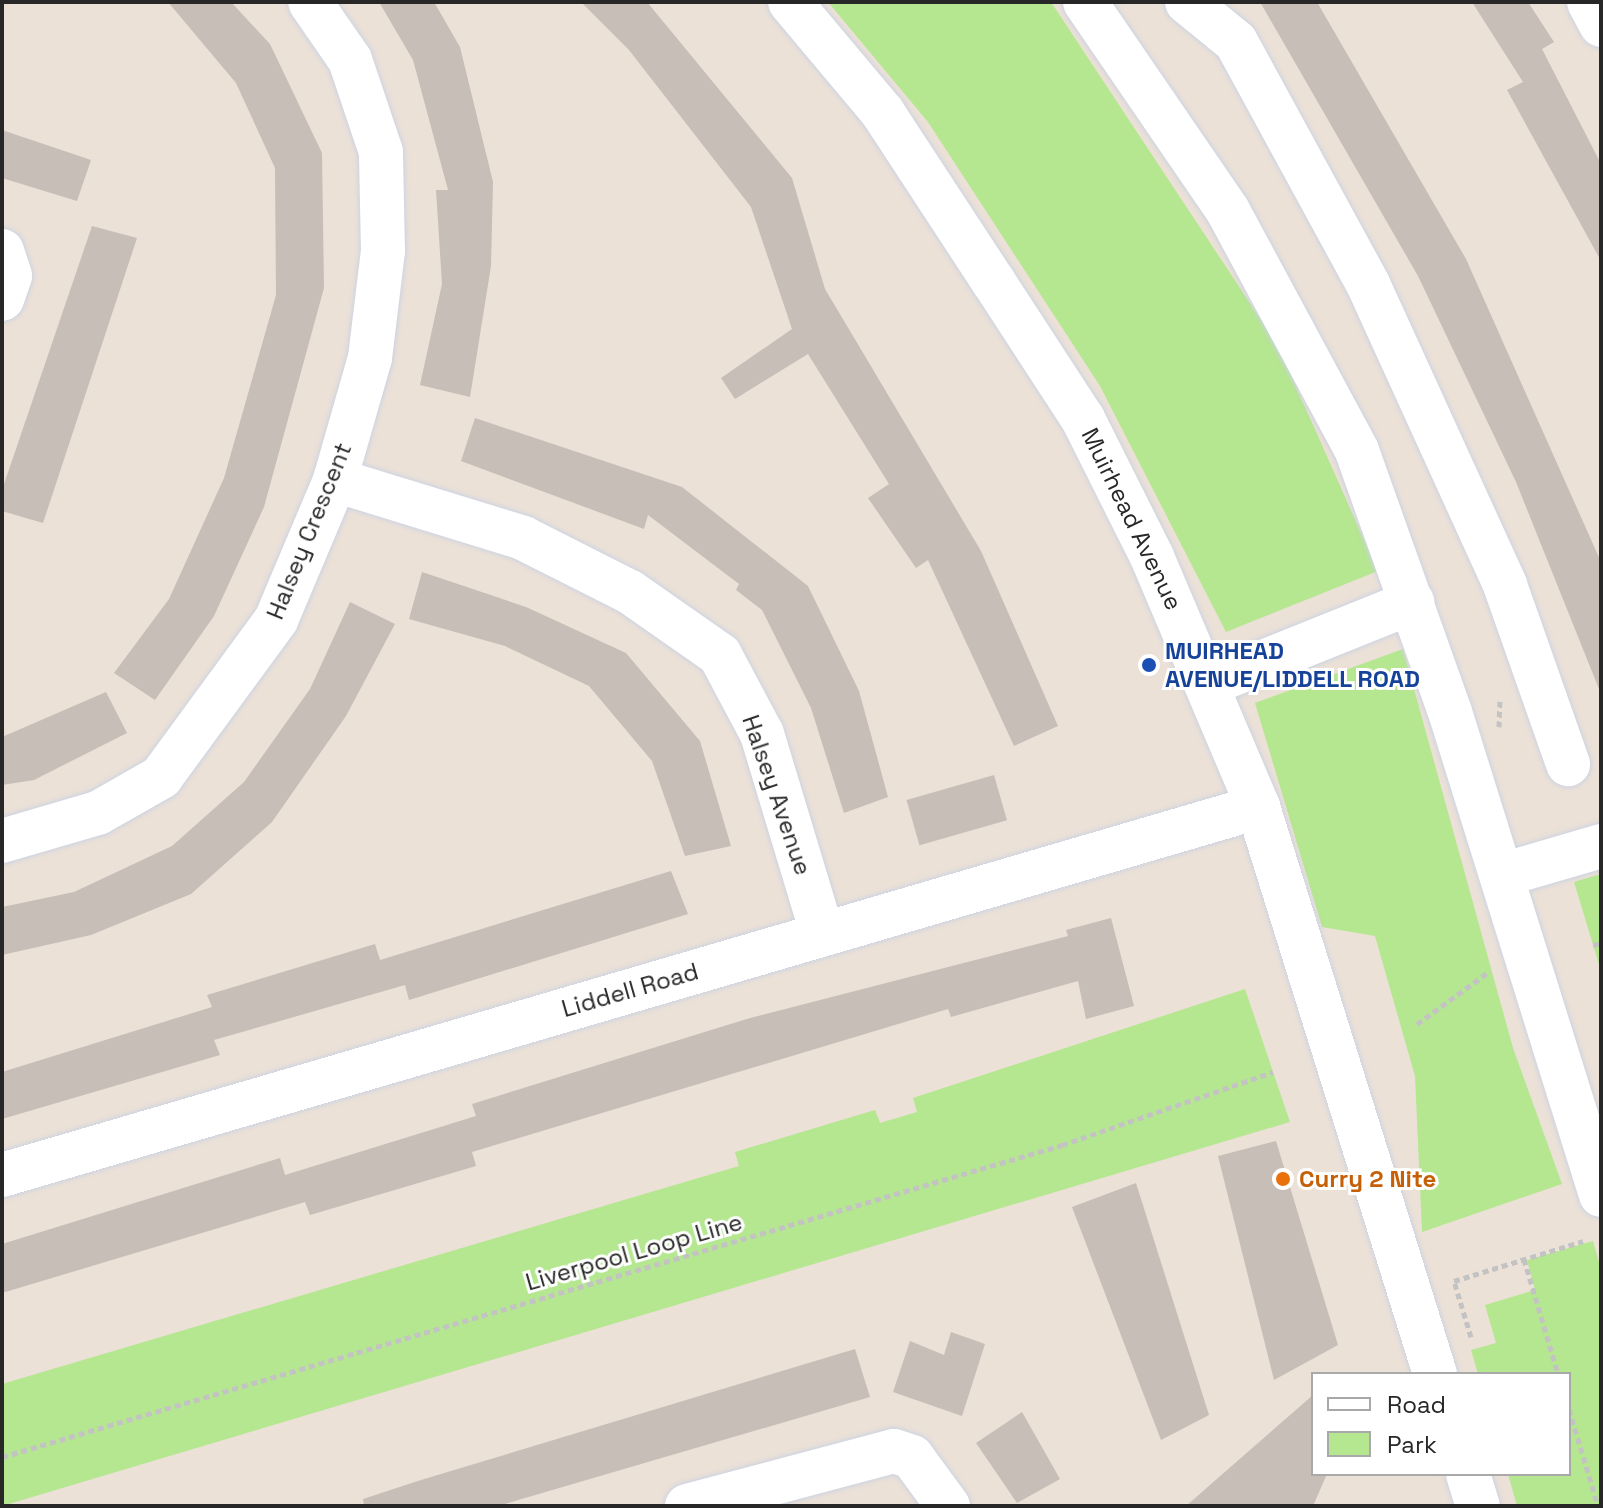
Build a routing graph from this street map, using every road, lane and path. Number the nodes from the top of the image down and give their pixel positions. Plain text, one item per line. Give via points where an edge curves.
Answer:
1 (310, 2) edge
2 (790, 2) edge
3 (1085, 2) edge
4 (1187, 2) edge
5 (1589, 2) edge
6 (1601, 25) edge
7 (2, 251) edge
8 (2, 299) edge
9 (335, 480) junction
10 (1412, 602) junction
11 (1211, 683) junction
12 (1501, 694) dead end
13 (1499, 741) dead end
14 (1568, 764) dead end
15 (1258, 807) junction
16 (2, 841) edge
17 (1601, 846) edge
18 (1502, 875) junction
19 (822, 933) junction
20 (1601, 943) edge
21 (1593, 945) dead end
22 (1491, 971) dead end
23 (1417, 1024) dead end
24 (1273, 1072) dead end
25 (2, 1175) edge
26 (1601, 1195) edge
27 (1583, 1241) dead end
28 (1524, 1259) junction
29 (1471, 1337) dead end
30 (1434, 1372) edge
31 (1557, 1372) edge
32 (1571, 1416) edge
33 (2, 1457) edge
34 (1469, 1476) edge
35 (687, 1506) edge
36 (948, 1506) edge
37 (1478, 1506) edge
38 (1598, 1506) edge

1 - 9 street, Halsey Crescent via 350,60 381,152 383,251 370,358
2 - 11 street, Muirhead Avenue via 883,113 1083,419
3 - 10 street via 1228,211 1280,305 1357,451
4 - 14 street via 1236,42 1368,284 1505,585
5 - 6 street
7 - 8 street via 10,276
9 - 16 street, Halsey Crescent via 276,620 161,777 98,813
9 - 19 street, Halsey Avenue via 523,538 630,592 720,655 762,734
10 - 11 street
10 - 18 street
11 - 15 street, Muirhead Avenue
12 - 13 path
15 - 19 street, Liddell Road
15 - 30 street, Muirhead Avenue
17 - 18 street
18 - 26 street
19 - 25 street, Liddell Road
20 - 21 path
22 - 23 path
24 - 33 path, Liverpool Loop Line via 1062,1145
27 - 28 path
28 - 29 path via 1454,1281
28 - 31 path
32 - 38 path
34 - 37 street
35 - 36 street via 894,1451 912,1457

